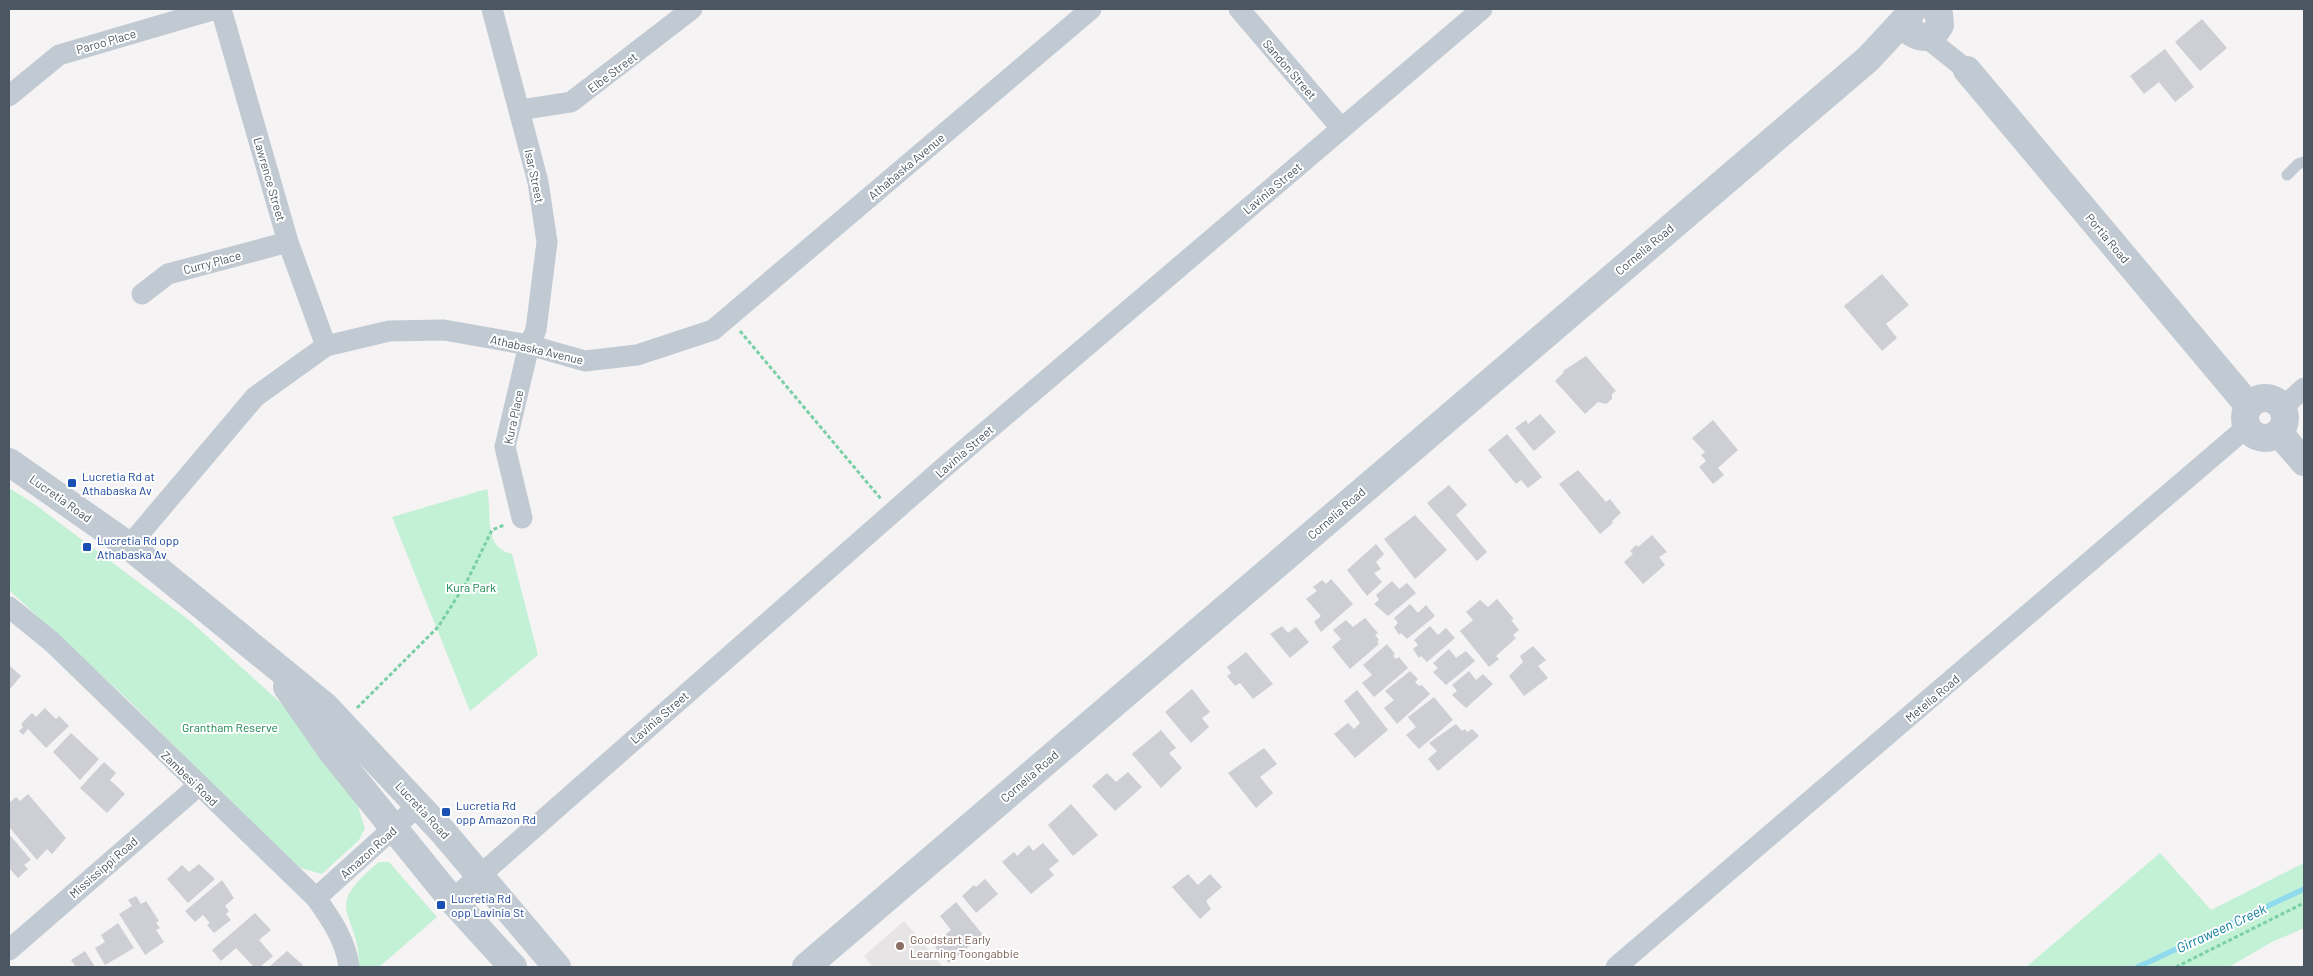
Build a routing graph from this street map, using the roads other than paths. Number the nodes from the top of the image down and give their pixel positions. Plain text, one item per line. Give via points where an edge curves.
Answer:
1 (216, 9) edge
2 (221, 9) edge
3 (492, 9) edge
4 (692, 9) edge
5 (1091, 9) edge
6 (1239, 9) edge
7 (1482, 9) edge
8 (1928, 20) edge
9 (1967, 70) joint
10 (9, 96) edge
11 (520, 110) junction
12 (1341, 128) junction
13 (2304, 162) edge
14 (2287, 175) dead end
15 (288, 242) junction
16 (142, 294) dead end
17 (529, 345) junction
18 (326, 346) junction
19 (2304, 388) edge
20 (2248, 416) junction
21 (2281, 420) junction
22 (9, 462) edge
23 (2304, 462) edge
24 (522, 518) road end
25 (129, 546) junction
26 (9, 607) edge
27 (274, 667) junction
28 (198, 786) junction
29 (419, 805) junction
30 (396, 828) junction
31 (480, 874) junction
32 (316, 898) junction
33 (452, 900) junction
34 (9, 950) edge
35 (349, 966) edge
36 (513, 967) edge
37 (557, 967) edge
38 (806, 967) edge
39 (1616, 967) edge

1 - 10 street, Paroo Place via 59,55
2 - 15 street, Lawrence Street
3 - 11 street, Isar Street
4 - 11 street, Elbe Street via 571,102
5 - 17 street, Athabaska Avenue via 713,330 637,355 585,361
6 - 12 street, Sandon Street
7 - 12 street, Lavinia Street
8 - 9 street, Portia Road
8 - 38 street, Cornelia Road via 1868,59
9 - 20 street, Portia Road
11 - 17 street, Isar Street via 538,182 548,242 536,330
12 - 31 street, Lavinia Street via 892,513
13 - 14 lane
15 - 16 street, Curry Place via 168,274
15 - 18 street, Lawrence Street
17 - 18 street, Athabaska Avenue via 444,330 389,331
17 - 24 street, Kura Place via 505,447
18 - 25 street, Athabaska Avenue via 255,397
19 - 21 street
20 - 21 street via 2260,398 2266,398 2278,402
20 - 39 street, Metella Road
21 - 23 street
22 - 25 street, Lucretia Road
25 - 27 street, Lucretia Road
26 - 28 street, Zambesi Road via 52,642
27 - 29 street, Lucretia Road via 325,706
27 - 30 street, Lucretia Road via 333,753
28 - 32 street, Zambesi Road
28 - 34 street, Mississippi Road
29 - 30 street, Amazon Road
29 - 31 street, Lucretia Road
30 - 32 street, Amazon Road
30 - 33 street, Lucretia Road
31 - 33 street, Lavinia Street
31 - 37 street, Lucretia Road
32 - 35 street, Zambesi Road via 337,930
33 - 36 street, Lucretia Road

